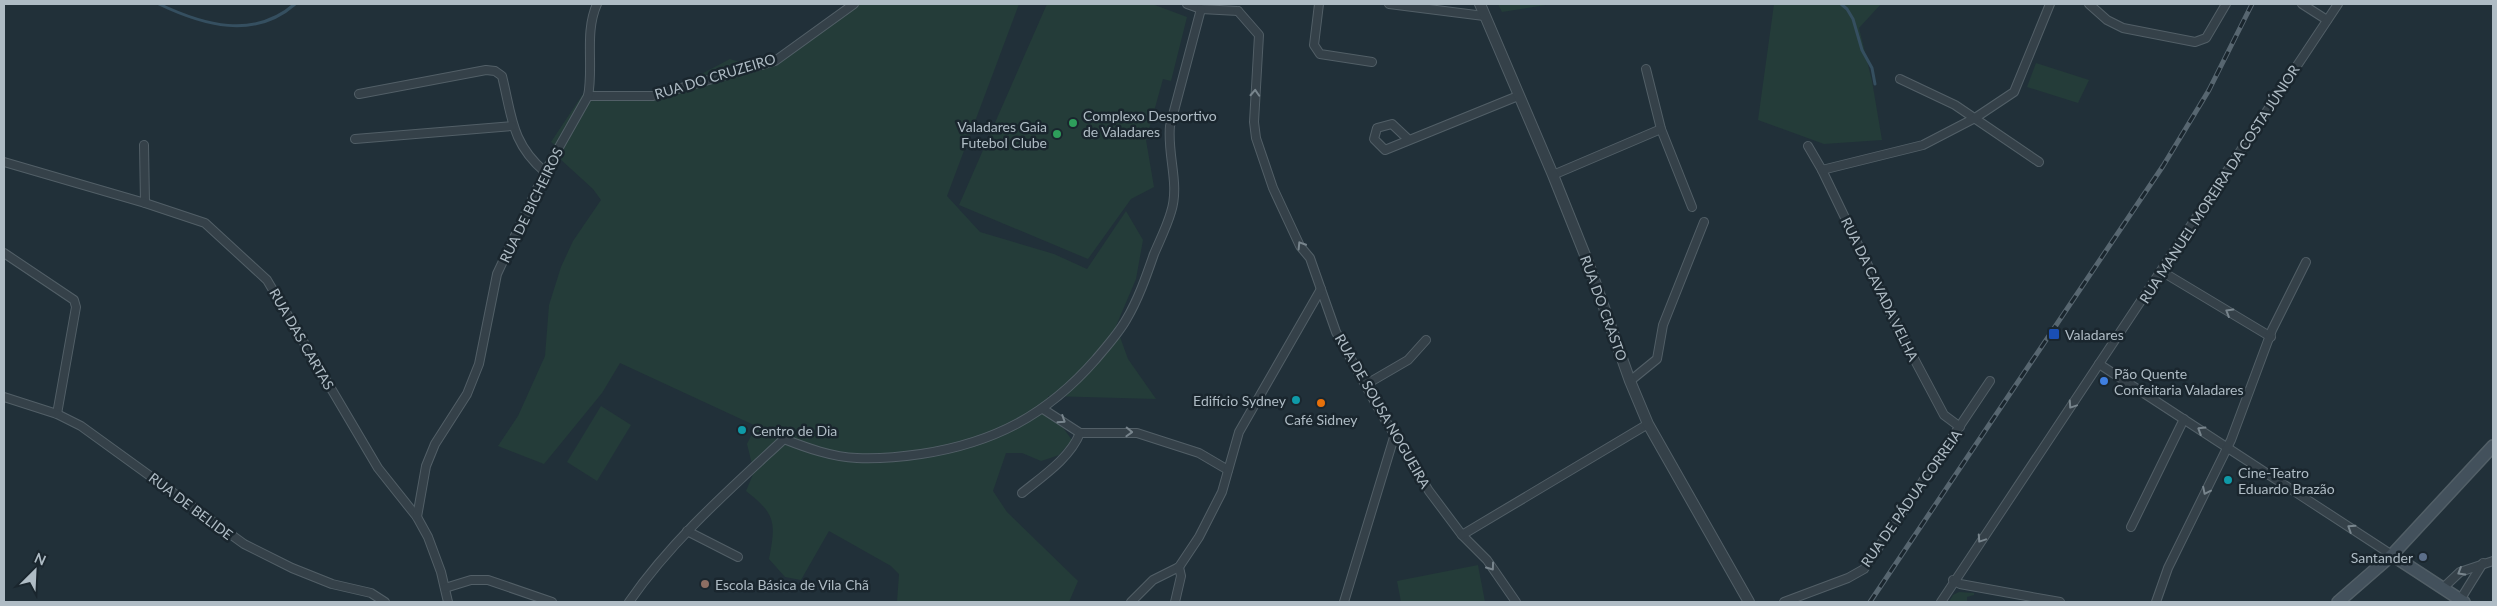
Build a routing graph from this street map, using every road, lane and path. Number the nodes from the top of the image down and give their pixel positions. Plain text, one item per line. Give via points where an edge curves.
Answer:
1 (597, 4) edge
2 (854, 4) edge
3 (1187, 4) edge
4 (1319, 4) edge
5 (1389, 4) edge
6 (1480, 4) edge
7 (2050, 4) edge
8 (2089, 4) edge
9 (2226, 4) edge
10 (2302, 4) edge
11 (2338, 4) edge
12 (1239, 7) edge
13 (1201, 9) junction
14 (1484, 16) junction
15 (2327, 20) junction
16 (1372, 62) dead end
17 (1646, 69) dead end
18 (1900, 79) dead end
19 (359, 94) dead end
20 (588, 96) junction
21 (1518, 96) junction
22 (1975, 118) junction
23 (512, 126) junction
24 (1661, 129) junction
25 (355, 139) dead end
26 (1409, 140) dead end
27 (144, 145) dead end
28 (1808, 146) dead end
29 (4, 162) edge
30 (2039, 162) dead end
31 (1822, 170) junction
32 (544, 172) junction
33 (1554, 175) junction
34 (145, 203) junction
35 (1692, 207) dead end
36 (1704, 222) dead end
37 (4, 253) edge
38 (2306, 262) dead end
39 (2161, 271) junction
40 (1321, 289) junction
41 (2271, 337) junction
42 (1426, 340) dead end
43 (2099, 364) junction
44 (1630, 381) junction
45 (1990, 381) dead end
46 (1365, 385) junction
47 (4, 397) edge
48 (1043, 409) junction
49 (57, 414) junction
50 (2184, 419) junction
51 (1648, 424) junction
52 (1960, 427) junction
53 (1080, 433) junction
54 (1395, 434) junction
55 (2227, 446) junction
56 (2493, 446) edge
57 (1228, 470) junction
58 (1022, 493) dead end
59 (417, 517) junction
60 (2130, 527) dead end
61 (687, 531) junction
62 (1462, 535) junction
63 (2392, 555) junction
64 (738, 557) dead end
65 (2493, 561) edge
66 (2483, 564) junction
67 (1179, 567) junction
68 (1953, 580) junction
69 (445, 588) junction
70 (2443, 588) junction
71 (2462, 601) edge
72 (385, 602) edge
73 (448, 602) edge
74 (552, 602) edge
75 (629, 602) edge
76 (1131, 602) edge
77 (1175, 602) edge
78 (1344, 602) edge
79 (1516, 602) edge
80 (1749, 602) edge
81 (1784, 602) edge
82 (1941, 602) edge
83 (2060, 602) edge
84 (2156, 602) edge
85 (2338, 602) edge

1 - 20 street, RUA DE BICHEIROS via 590,30 591,83
2 - 20 street, RUA DO CRUZEIRO via 775,61 653,96
3 - 13 street
4 - 16 street via 1314,45 1320,54
5 - 14 street
6 - 14 street, RUA DO CRASTO
7 - 22 street via 2014,92
8 - 9 street via 2107,20 2123,28 2195,42 2206,38
10 - 15 street
11 - 15 street, RUA MANUEL MOREIRA DA COSTA JÚNIOR
12 - 13 street
40 -> 12 street, RUA DE SOUSA NOGUEIRA via 1310,258 1300,246 1273,188 1256,138 1254,97 1259,35
13 - 48 street via 1170,126 1168,144 1175,193 1171,212 1144,281 1126,322 1062,394
14 - 21 street, RUA DO CRASTO
15 - 39 street, RUA MANUEL MOREIRA DA COSTA JÚNIOR
17 - 24 street
18 - 22 street
19 - 23 street via 495,71 502,76
20 - 32 street, RUA DE BICHEIROS
21 - 26 street
21 - 33 street, RUA DO CRASTO
22 - 30 street
22 - 31 street via 1923,145
23 - 25 street
23 - 32 street via 528,158
24 - 33 street
24 - 35 street
27 - 34 street
28 - 31 street, RUA DA CAVADA VELHA
29 - 34 street, RUA DAS CARTAS
31 - 52 street, RUA DA CAVADA VELHA via 1944,415
32 - 59 street, RUA DE BICHEIROS via 497,274 479,364 467,394 435,444 426,466
33 - 44 street, RUA DO CRASTO
34 - 59 street, RUA DAS CARTAS via 204,223 268,280 378,468
36 - 44 street via 1663,325 1657,359
37 - 49 street via 74,300 76,307
38 - 41 street
41 -> 39 street
39 - 43 street, RUA MANUEL MOREIRA DA COSTA JÚNIOR
40 - 46 street, RUA DE SOUSA NOGUEIRA via 1336,332
40 - 57 street via 1239,432
41 - 55 street
42 - 46 street via 1408,360
43 - 50 street
43 -> 68 street, RUA MANUEL MOREIRA DA COSTA JÚNIOR
44 - 51 street, RUA DO CRASTO
45 - 52 street, RUA DE PÁDUA CORREIA
46 - 54 street, RUA DE SOUSA NOGUEIRA
47 - 49 street, RUA DE BELIDE
48 -> 53 street
48 - 61 street via 1018,425 986,439 892,458 832,455 784,439
49 - 72 street, RUA DE BELIDE via 120,452 244,544 292,568 332,584 371,593
55 -> 50 street
50 - 60 street
51 - 62 street
51 - 80 street, RUA DO CRASTO
52 - 81 street, RUA DE PÁDUA CORREIA via 1864,569
53 -> 57 street via 1137,432 1199,453
53 - 58 street via 1070,450
54 - 62 street, RUA DE SOUSA NOGUEIRA via 1429,491
54 - 78 street
63 -> 55 street
55 -> 84 street via 2168,568
56 - 63 main road
57 - 67 street via 1222,492
59 - 69 street via 428,537
61 - 64 street
61 - 75 street via 646,577
62 -> 79 street, RUA DE SOUSA NOGUEIRA via 1486,560
63 - 70 main road
63 - 85 main road
65 - 66 street
66 -> 70 street via 2460,572
66 - 71 street
67 - 76 street via 1153,580
67 - 77 street via 1181,576
68 - 82 street, RUA MANUEL MOREIRA DA COSTA JÚNIOR
68 - 83 street via 1960,584
69 - 73 street
69 - 74 street via 471,580 488,580
70 - 71 main road

